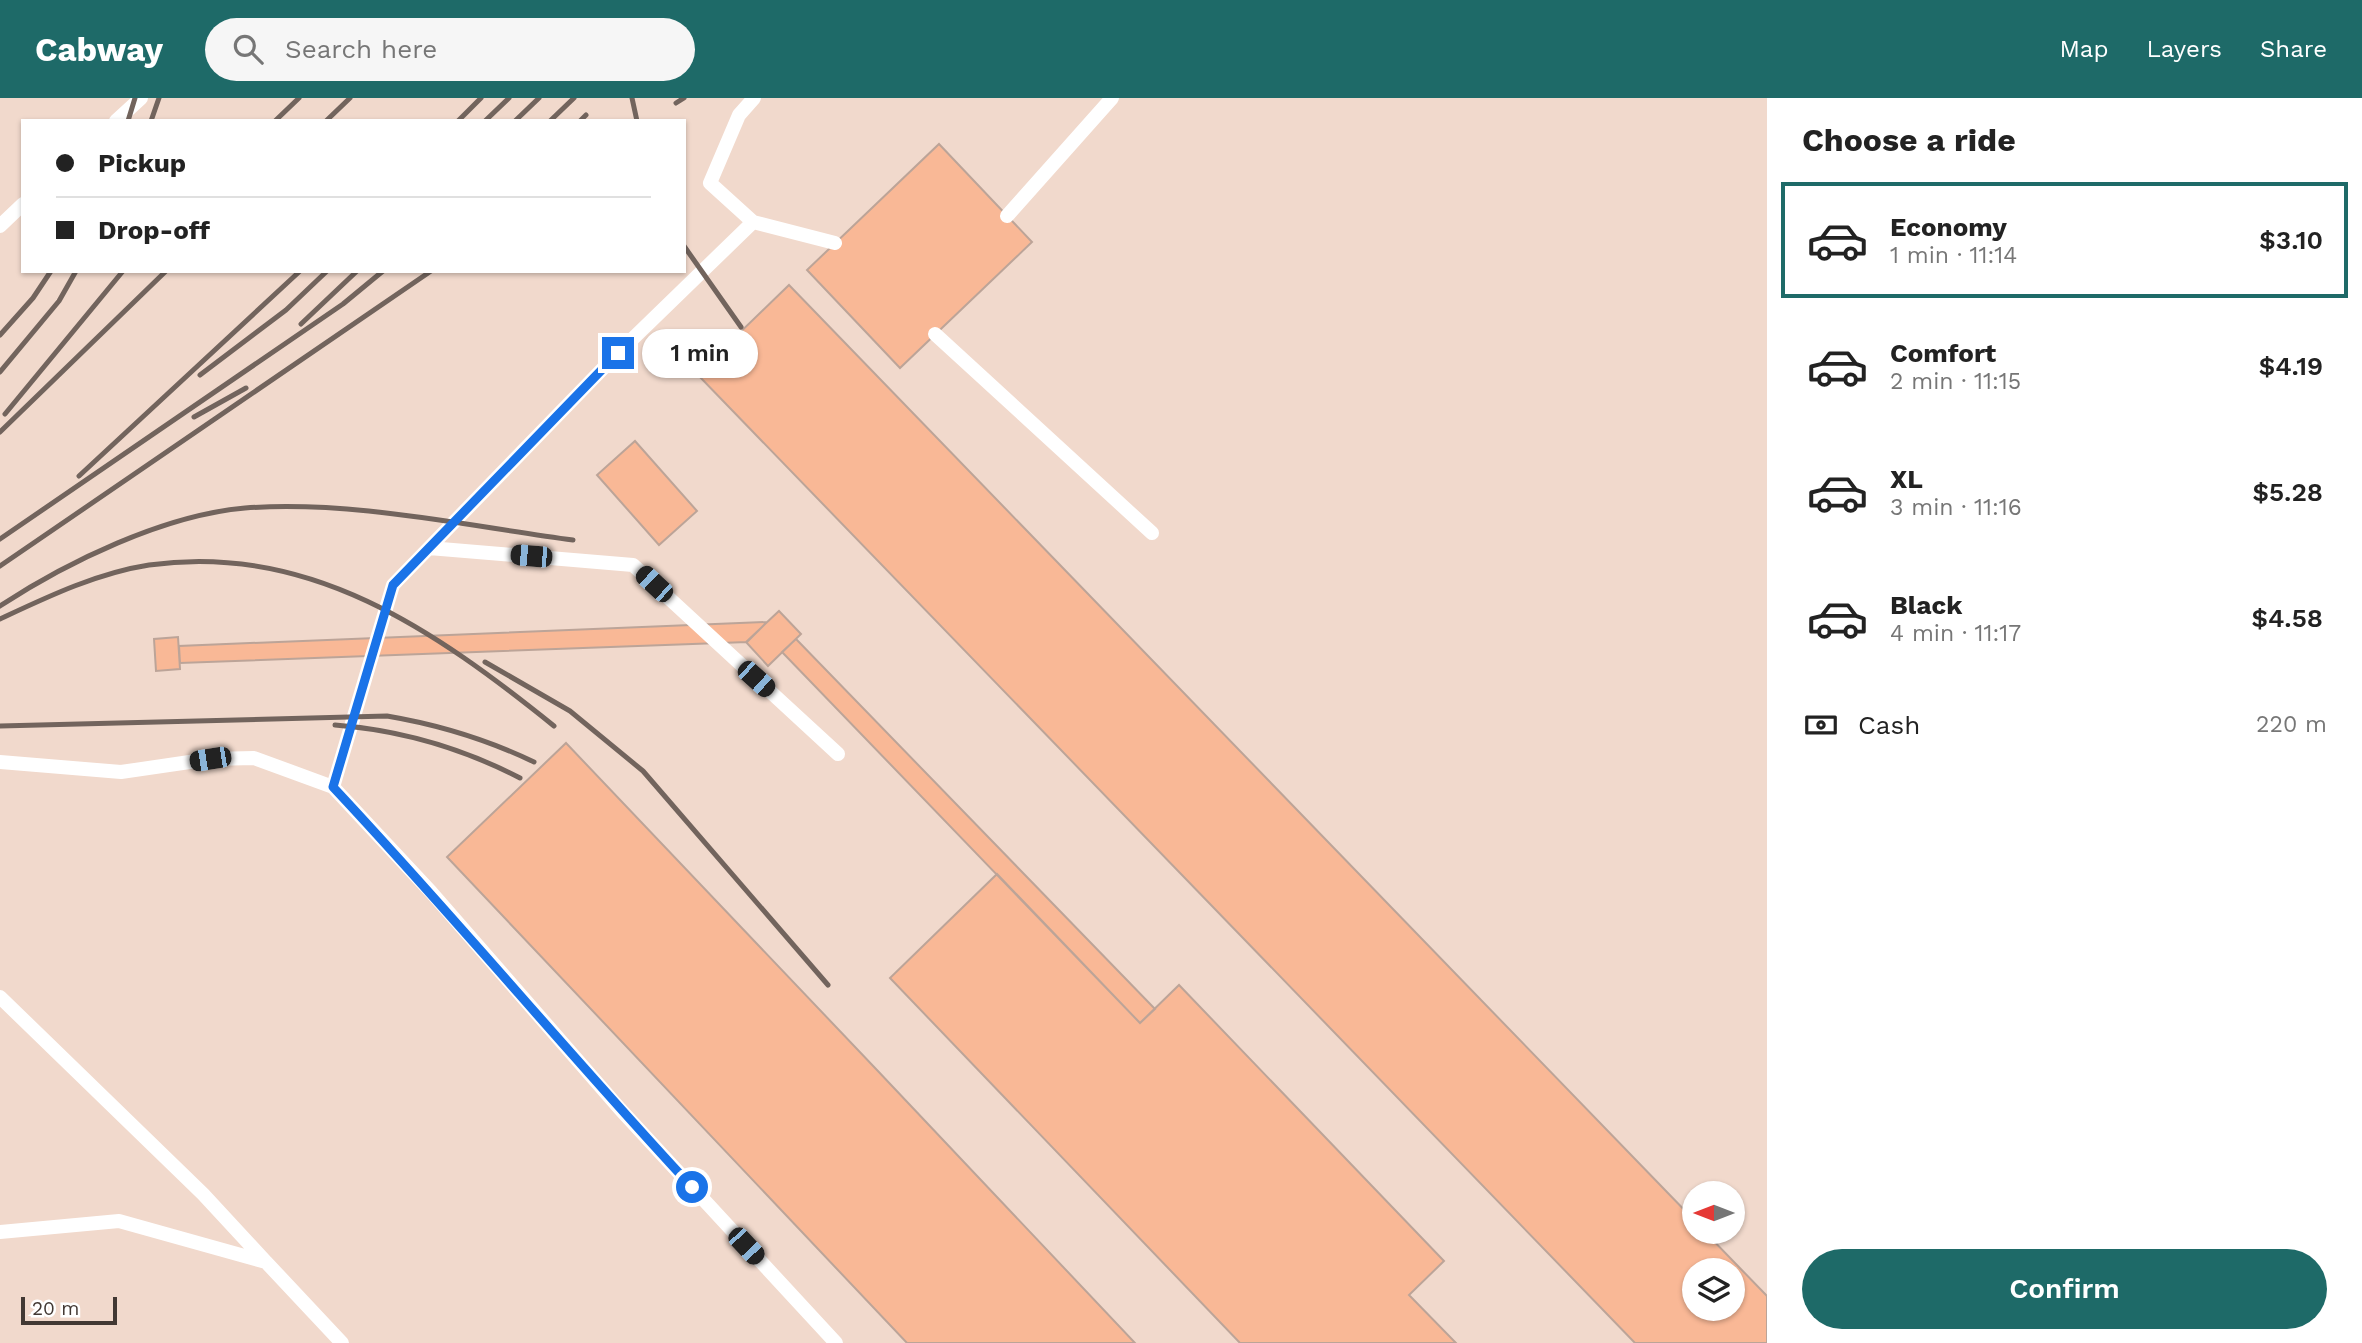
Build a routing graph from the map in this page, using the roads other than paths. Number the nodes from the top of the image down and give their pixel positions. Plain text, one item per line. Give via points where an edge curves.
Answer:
1 (141, 98) edge
2 (754, 98) edge
3 (1112, 98) edge
4 (118, 119) edge
5 (21, 206) edge
6 (1007, 216) dead end
7 (753, 222) junction
8 (0, 226) edge
9 (835, 243) dead end
10 (935, 334) dead end
11 (1152, 533) dead end
12 (429, 548) junction
13 (838, 754) dead end
14 (0, 762) edge
15 (333, 787) junction
16 (0, 997) edge
17 (0, 1232) edge
18 (266, 1262) junction
19 (342, 1343) edge
20 (836, 1343) edge

1 - 4 lane
2 - 7 lane via 739,115 710,183
3 - 6 lane
5 - 8 lane
7 - 9 lane
7 - 12 lane
10 - 11 lane
12 - 13 lane via 633,565
12 - 15 lane via 393,585
14 - 15 lane via 121,772 210,759 254,758
15 - 20 lane
16 - 18 lane
17 - 18 lane via 119,1221
18 - 19 lane

